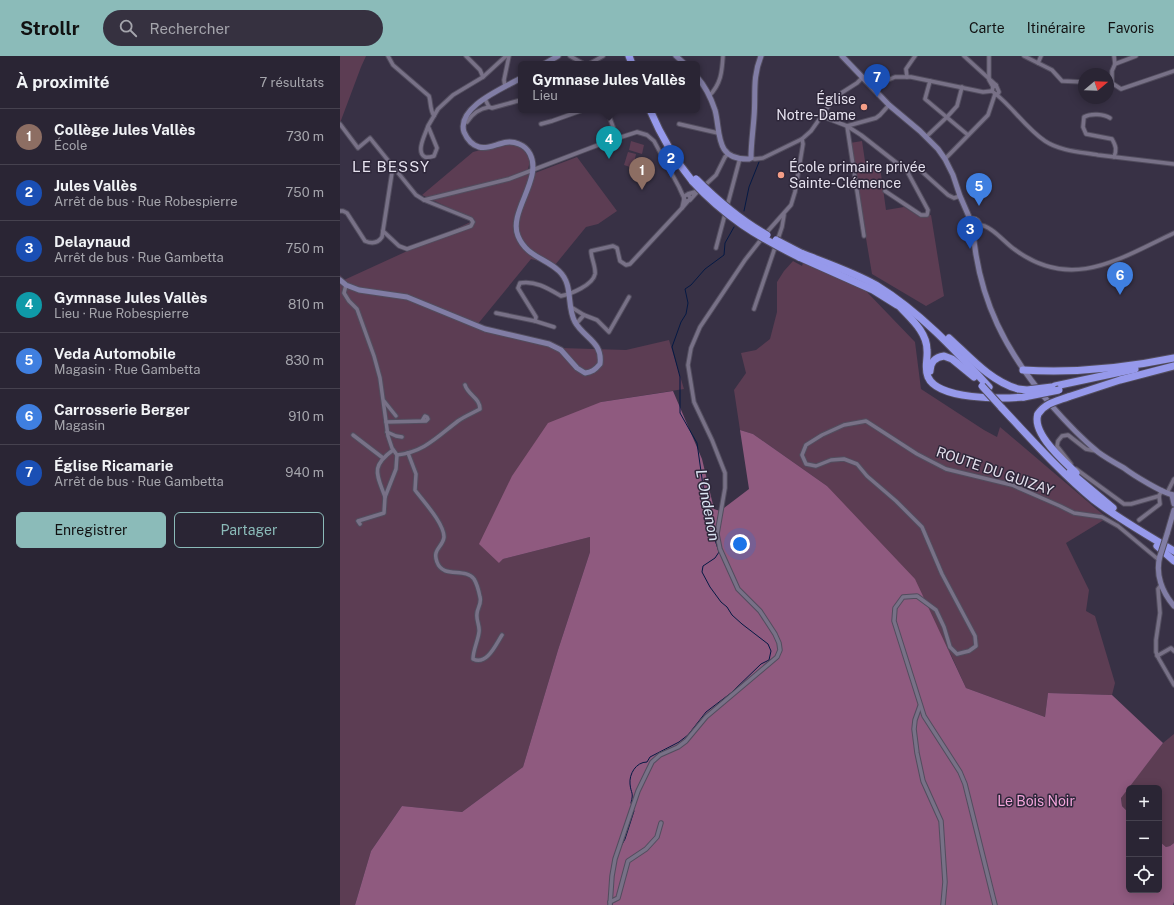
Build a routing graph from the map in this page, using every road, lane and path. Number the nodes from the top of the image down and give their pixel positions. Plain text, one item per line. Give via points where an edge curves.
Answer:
1 (388, 56) edge
2 (466, 56) edge
3 (506, 56) edge
4 (509, 56) edge
5 (558, 56) edge
6 (570, 56) edge
7 (603, 56) edge
8 (723, 56) edge
9 (761, 56) edge
10 (842, 56) edge
11 (915, 56) edge
12 (964, 56) edge
13 (1024, 56) edge
14 (1041, 56) edge
15 (1114, 56) edge
16 (1136, 56) edge
17 (989, 58) edge
18 (549, 61) edge
19 (579, 61) edge
20 (594, 61) edge
21 (1038, 62) junction
22 (1114, 64) junction
23 (1113, 68) edge
24 (1174, 71) edge
25 (983, 73) junction
26 (483, 77) junction
27 (907, 77) junction
28 (862, 78) junction
29 (518, 80) edge
30 (989, 80) junction
31 (930, 81) junction
32 (1078, 81) edge
33 (700, 82) edge
34 (1114, 85) edge
35 (962, 86) junction
36 (505, 87) junction
37 (871, 87) junction
38 (995, 91) junction
39 (709, 96) junction
40 (484, 99) junction
41 (518, 101) edge
42 (889, 105) junction
43 (491, 107) junction
44 (575, 113) edge
45 (608, 113) edge
46 (652, 113) edge
47 (655, 113) edge
48 (434, 116) junction
49 (821, 116) junction
50 (947, 117) junction
51 (1110, 118) dead end
52 (467, 122) dead end
53 (340, 124) edge
54 (541, 124) dead end
55 (679, 124) dead end
56 (428, 126) junction
57 (847, 126) junction
58 (718, 133) junction
59 (968, 135) junction
60 (926, 137) junction
61 (617, 138) junction
62 (802, 139) junction
63 (728, 154) junction
64 (1114, 157) junction
65 (740, 158) junction
66 (751, 158) junction
67 (945, 159) junction
68 (1174, 164) edge
69 (393, 166) junction
70 (532, 170) junction
71 (907, 171) junction
72 (695, 181) junction
73 (680, 187) junction
74 (698, 191) junction
75 (885, 191) dead end
76 (687, 194) junction
77 (960, 196) junction
78 (686, 199) junction
79 (424, 200) junction
80 (340, 211) edge
81 (784, 214) junction
82 (970, 219) junction
83 (979, 226) junction
84 (383, 231) junction
85 (973, 231) junction
86 (1174, 233) edge
87 (864, 236) dead end
88 (716, 248) dead end
89 (800, 255) junction
90 (340, 280) edge
91 (346, 285) junction
92 (570, 293) junction
93 (629, 297) dead end
94 (900, 307) junction
95 (571, 308) junction
96 (754, 309) dead end
97 (496, 313) dead end
98 (584, 315) junction
99 (924, 320) junction
100 (535, 321) junction
101 (576, 324) junction
102 (554, 327) dead end
103 (1174, 359) edge
104 (1174, 366) edge
105 (1023, 370) junction
106 (1140, 374) junction
107 (974, 377) junction
108 (465, 384) dead end
109 (986, 387) junction
110 (1055, 388) junction
111 (1021, 393) junction
112 (383, 400) junction
113 (1004, 407) junction
114 (396, 416) dead end
115 (412, 418) dead end
116 (422, 421) dead end
117 (386, 422) junction
118 (407, 422) junction
119 (387, 432) junction
120 (352, 435) dead end
121 (402, 437) dead end
122 (393, 450) junction
123 (1098, 451) junction
124 (408, 453) junction
125 (397, 455) junction
126 (383, 458) junction
127 (1174, 479) edge
128 (1169, 493) edge
129 (1159, 496) junction
130 (385, 497) junction
131 (1100, 498) junction
132 (1174, 504) edge
133 (1174, 510) edge
134 (1139, 520) dead end
135 (360, 524) dead end
136 (1142, 532) junction
137 (1174, 546) edge
138 (1174, 551) edge
139 (1160, 558) junction
140 (1174, 561) edge
141 (1161, 585) junction
142 (1174, 606) edge
143 (502, 636) dead end
144 (1173, 648) edge
145 (1157, 656) junction
146 (1174, 685) edge
147 (920, 706) junction
148 (661, 823) dead end
149 (610, 903) edge
150 (943, 905) edge
151 (995, 905) edge

1 - 48 street via 393,65 429,96
2 - 26 street via 480,70
3 - 26 street
4 - 36 street
5 - 18 street
6 - 19 street
7 - 20 street
8 - 39 street via 721,78
9 - 66 street via 756,72
10 - 28 street
11 - 27 street via 906,69
12 - 25 street
13 - 21 street
14 - 21 street
15 - 22 street
16 - 22 street
17 - 25 street via 988,67
17 - 30 street
21 - 32 street via 1062,80
22 - 23 street
24 - 34 street via 1121,89
25 - 30 street
26 - 48 street via 453,95
27 - 31 street
27 - 37 street via 895,77
28 - 37 street
28 - 49 street via 835,96
29 - 36 street
30 - 38 street
31 - 35 street
31 - 50 street via 925,99
33 - 39 street
35 - 38 street via 986,92
35 - 50 street via 957,106
36 - 40 street
37 - 42 street
38 - 59 street via 988,115
38 - 64 street via 1035,133 1048,142 1074,151
39 - 58 street
40 - 43 street
40 - 70 street via 466,116 466,137 479,148 506,141 521,144 530,154
41 - 43 street
42 - 57 street via 876,118
42 - 60 street
43 - 52 street via 476,112
44 - 54 street
45 - 61 street
46 - 72 highway via 680,166
47 - 72 highway via 673,148
48 - 56 street
49 - 57 street
49 - 62 street
50 - 59 street
50 - 60 street
51 - 64 street via 1106,115 1088,115 1084,117 1083,127 1086,134 1112,139 1116,145
53 - 69 street via 358,148 370,138
55 - 58 street
56 - 56 street via 420,150 430,158 434,156 437,148
57 - 71 street
57 - 87 street
58 - 63 street
59 - 67 street
60 - 67 street
61 - 70 street
61 - 73 street via 637,132 651,138
62 - 66 street via 763,158
62 - 81 street via 794,199
63 - 65 street
63 - 74 street via 716,175
64 - 68 street
65 - 66 street
65 - 88 street
67 - 77 street
69 - 79 street via 416,195
69 - 84 street
70 - 79 street via 509,179
70 - 92 street via 518,217 518,236 526,249 558,271
71 - 75 street via 928,210 927,215 921,215
71 - 77 street via 918,169 948,195 954,198
72 - 89 highway, bridge via 753,228
73 - 76 street
73 - 78 street
74 - 76 street
74 - 78 street
76 - 78 street via 690,196
77 - 82 street
78 - 92 street via 682,208 630,264 626,265 620,261 617,248 613,246 591,251 595,273 593,278 581,289
79 - 84 street via 471,218 473,222 471,226 408,249 399,246
80 - 84 street via 347,213 362,237 369,243 380,241
81 - 96 street via 782,227
81 - 149 street via 745,260 700,327 691,348 688,365 694,402 724,473 725,488 717,534 720,550 738,589 760,611 775,634 780,650 777,657 706,717 686,741 652,762 638,792 615,859
82 - 83 street via 976,219
82 - 85 street via 967,226
83 - 85 street
83 - 86 street via 986,226 1021,255 1064,270 1105,265
85 - 105 street via 976,261 991,312
89 - 94 highway via 873,290
89 - 99 highway via 875,285
90 - 91 street
91 - 101 street via 359,290 407,297 484,329 549,344 561,350 584,373 593,372 600,364 600,353 597,346
91 - 112 street via 344,293 357,309 374,356
92 - 95 street
92 - 100 street via 562,296 544,286 520,283 518,288 536,317
93 - 98 street via 608,332 597,320
94 - 107 highway via 924,325
94 - 111 highway via 919,328 925,339 928,348 926,370 933,384 953,393 971,397 996,399
95 - 98 street
95 - 101 street
97 - 100 street
98 - 101 street
99 - 109 highway
99 - 111 highway via 936,327 996,379
100 - 102 street
103 - 105 highway via 1121,367
103 - 110 highway
104 - 106 highway
105 - 123 street via 1066,422
106 - 110 highway
106 - 131 highway, bridge via 1051,403 1038,414 1037,425 1041,434
107 - 109 highway
107 - 111 highway via 944,356 937,358 930,367 933,380 945,387 972,394
108 - 124 street via 466,389 478,401 480,409 459,420 434,442
109 - 113 highway, bridge
110 - 111 highway, bridge via 1027,390
112 - 114 street
112 - 117 street
113 - 131 highway
113 - 136 highway via 1079,486
115 - 118 street
116 - 118 street
117 - 118 street
117 - 119 street
119 - 121 street
119 - 122 street
120 - 126 street
122 - 125 street
122 - 126 street
123 - 128 street via 1131,474
123 - 129 street via 1086,449 1068,435 1062,436 1057,444 1078,471 1124,504
124 - 125 street
124 - 143 street via 416,474 415,490 442,529 444,538 436,552 438,566 445,571 471,577 480,596 481,602 477,613 480,631 473,654 474,659 481,660 490,654
125 - 130 street via 396,469
126 - 130 street via 377,474
127 - 128 street
128 - 129 street
128 - 132 street
129 - 134 street via 1160,504
130 - 135 street via 384,513 358,521
131 - 137 highway
133 - 139 street, bridge
136 - 138 highway
136 - 140 highway
139 - 141 street via 1158,572
139 - 147 street, ROUTE DU GUIZAY via 1102,517 1074,513 1012,485 946,468 917,454 866,421 844,425 822,435 806,445 802,455 806,464 816,466 831,460 844,459 857,464 922,527 942,574 975,636 976,646 957,654 950,647 936,610 917,596 902,597 895,608 894,621
141 - 142 street
141 - 145 street via 1158,589 1160,613 1156,640
144 - 145 street
145 - 146 street
147 - 150 street via 914,729 923,781 941,821 945,882
147 - 151 street, ROUTE DU GUIZAY via 929,726 960,772 965,784
148 - 149 street via 657,837 646,849 628,861 618,898

